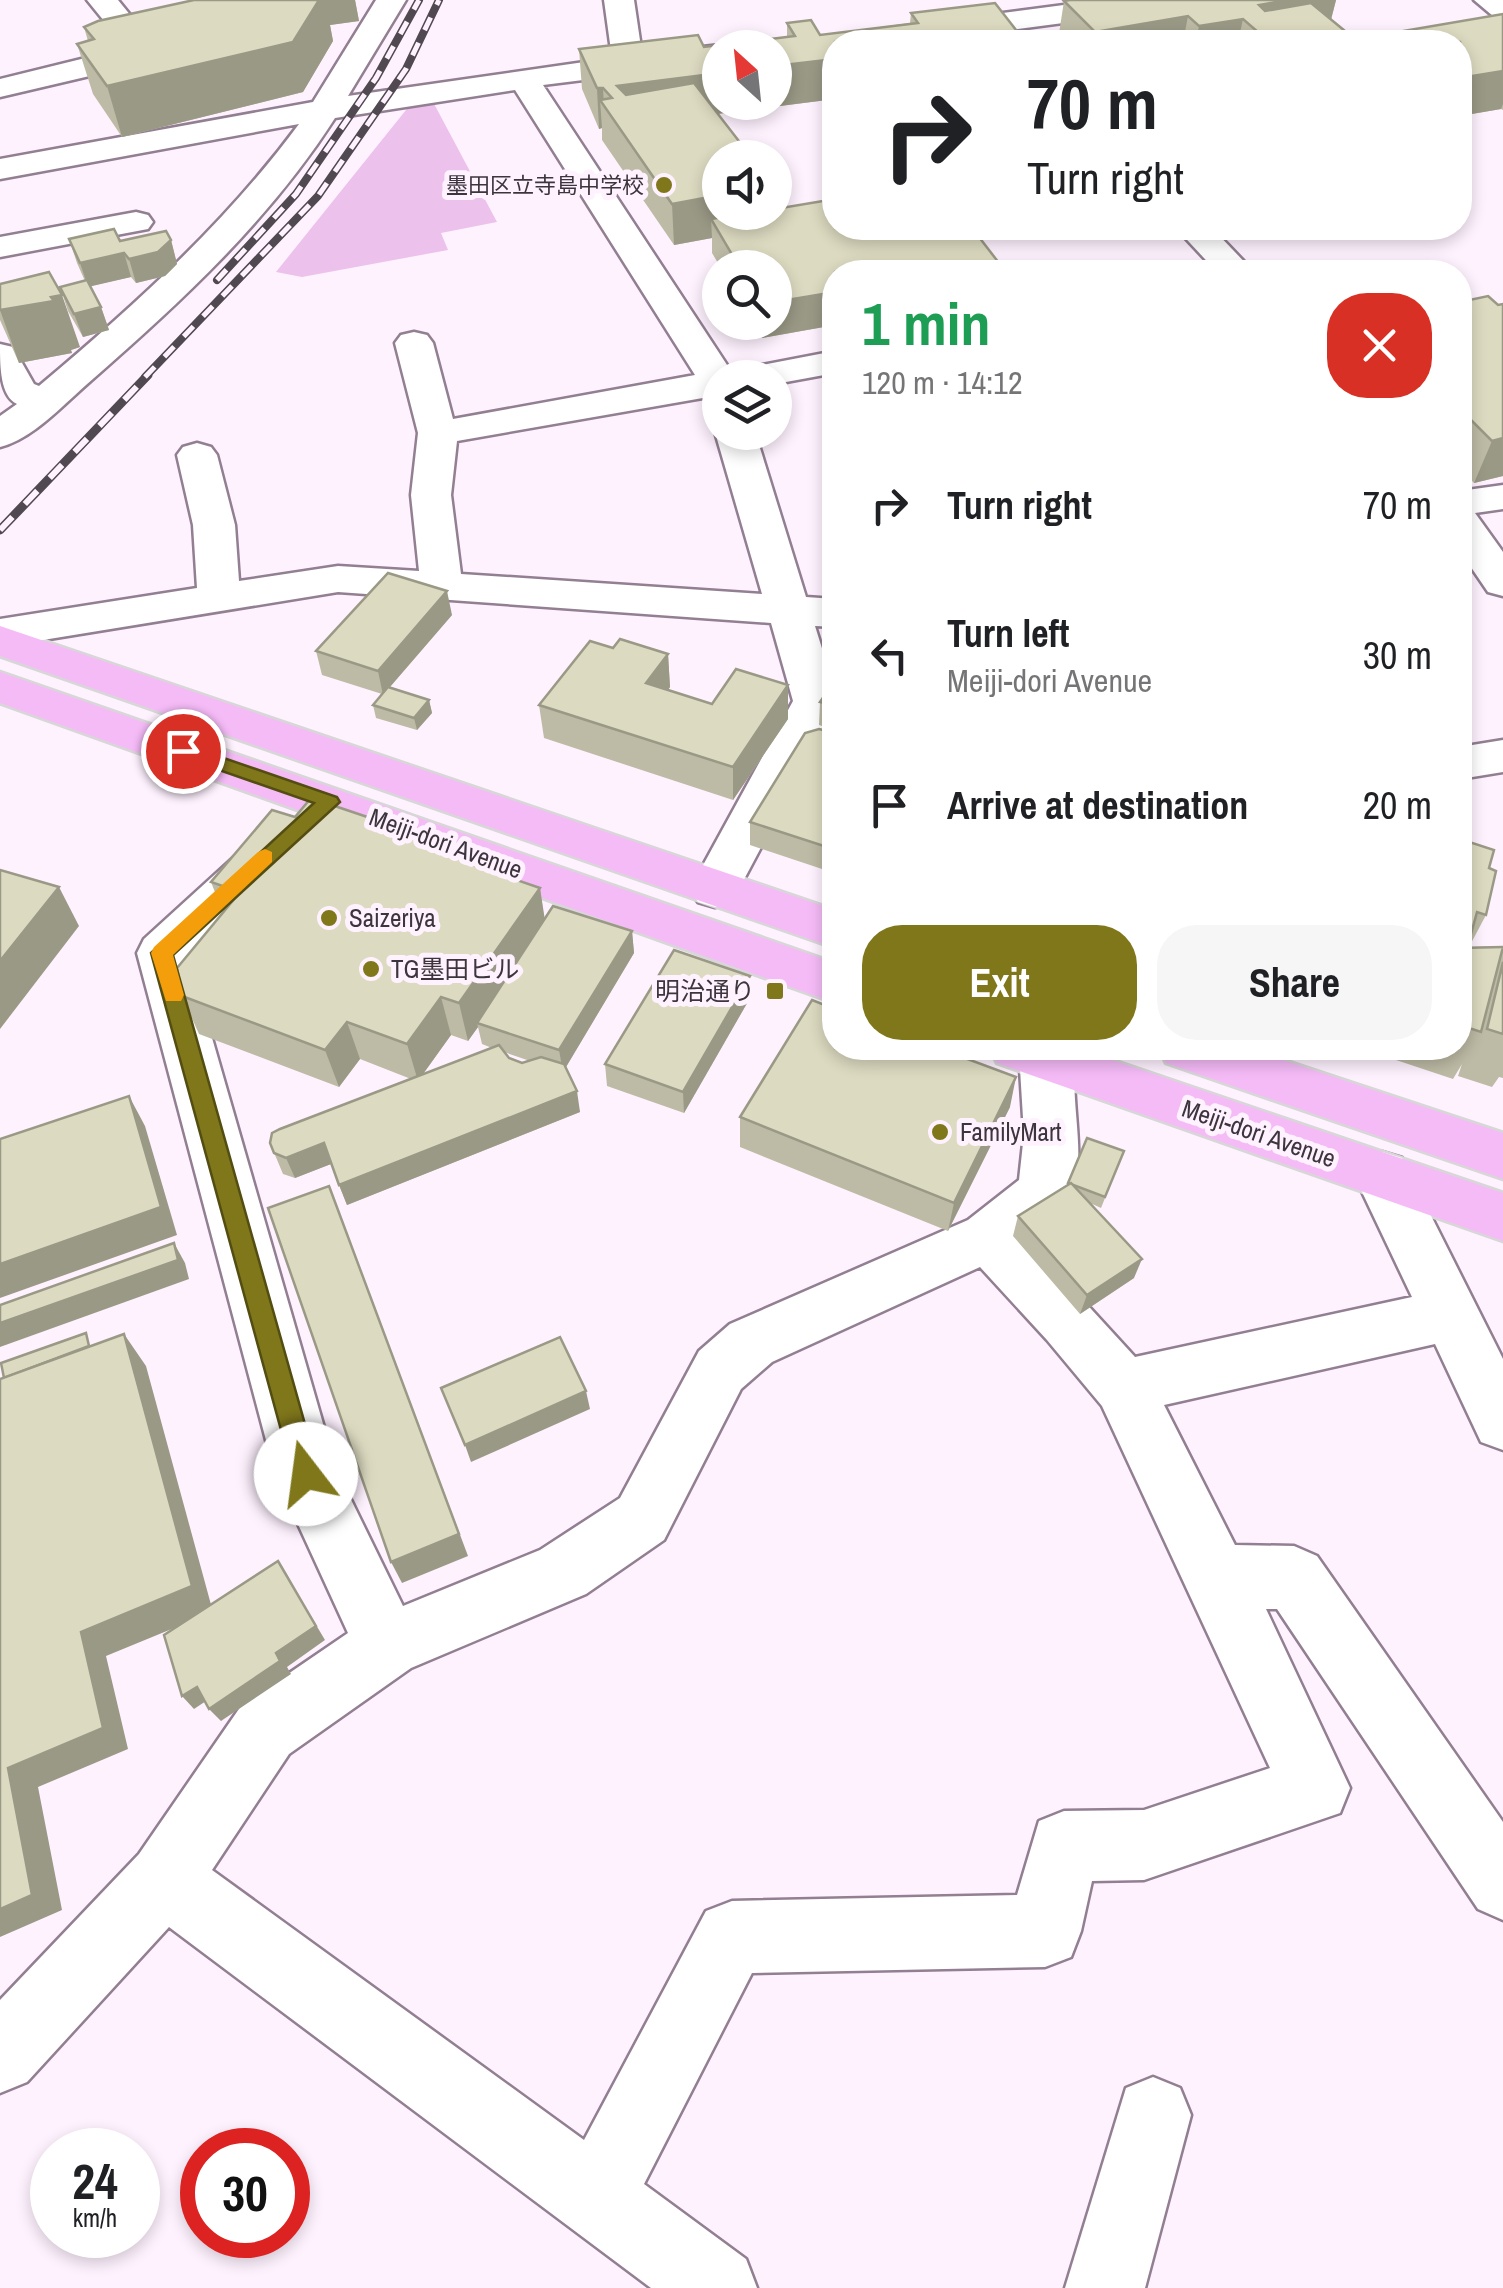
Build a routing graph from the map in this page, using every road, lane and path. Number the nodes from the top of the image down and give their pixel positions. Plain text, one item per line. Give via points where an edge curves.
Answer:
1 (102, 0) edge
2 (391, 0) edge
3 (619, 0) edge
4 (976, 0) edge
5 (1168, 0) edge
6 (1489, 0) edge
7 (1503, 10) edge
8 (1004, 30) edge
9 (1022, 30) edge
10 (702, 56) edge
11 (628, 64) junction
12 (523, 78) junction
13 (0, 88) edge
14 (324, 108) junction
15 (0, 169) edge
16 (136, 222) dead end
17 (1205, 240) edge
18 (0, 247) edge
19 (1224, 260) edge
20 (414, 343) dead end
21 (0, 355) edge
22 (706, 360) edge
23 (822, 364) edge
24 (792, 370) edge
25 (702, 385) edge
26 (46, 400) junction
27 (438, 433) junction
28 (0, 435) edge
29 (740, 450) edge
30 (198, 455) dead end
31 (1503, 497) edge
32 (1472, 501) edge
33 (1472, 538) edge
34 (1503, 582) edge
35 (442, 588) junction
36 (219, 595) junction
37 (789, 610) junction
38 (822, 612) edge
39 (0, 633) edge
40 (0, 640) edge
41 (0, 687) edge
42 (817, 739) edge
43 (1503, 756) edge
44 (1472, 760) edge
45 (330, 802) junction
46 (715, 889) junction
47 (822, 925) edge
48 (822, 978) edge
49 (1040, 1060) edge
50 (1064, 1060) edge
51 (1221, 1060) edge
52 (1503, 1156) edge
53 (1382, 1175) junction
54 (1503, 1217) edge
55 (988, 1237) junction
56 (1448, 1314) junction
57 (1123, 1387) junction
58 (1503, 1422) edge
59 (1218, 1576) junction
60 (388, 1645) junction
61 (164, 1879) junction
62 (1503, 1884) edge
63 (0, 2055) edge
64 (1153, 2114) dead end
65 (596, 2197) junction
66 (717, 2288) edge
67 (1105, 2288) edge

1 - 13 street via 143,49 134,57
2 - 14 street
3 - 11 street
4 - 8 street
5 - 9 street
6 - 7 street
10 - 11 street
11 - 12 street
12 - 14 street
12 - 22 street
14 - 15 street
14 - 26 street via 240,216 158,304
16 - 18 street
17 - 19 street
20 - 27 street
21 - 26 street via 19,392
23 - 24 street
25 - 27 street
26 - 28 street
27 - 35 street via 432,495
29 - 37 street
30 - 36 street via 214,525
31 - 32 street
33 - 34 street
35 - 36 street via 338,579
35 - 37 street
36 - 39 street
37 - 38 street
37 - 42 street via 816,701
40 - 46 main road, Meiji-dori Avenue
41 - 45 main road, Meiji-dori Avenue
42 - 46 street
43 - 44 street
45 - 48 main road, Meiji-dori Avenue
45 - 60 street via 162,953 306,1474
46 - 47 main road, Meiji-dori Avenue
49 - 55 street via 1052,1131 1045,1190
50 - 53 main road, Meiji-dori Avenue
51 - 52 main road
53 - 54 main road, Meiji-dori Avenue
53 - 56 street
55 - 57 street
55 - 60 street via 751,1344 720,1370 642,1518 563,1572
56 - 57 street
56 - 58 street
57 - 59 street
59 - 62 street via 1294,1578
59 - 65 street via 1314,1788 1144,1844 1064,1846 1045,1931 732,1937
60 - 61 street via 265,1730
61 - 63 street
61 - 65 street
64 - 67 street
65 - 66 street

